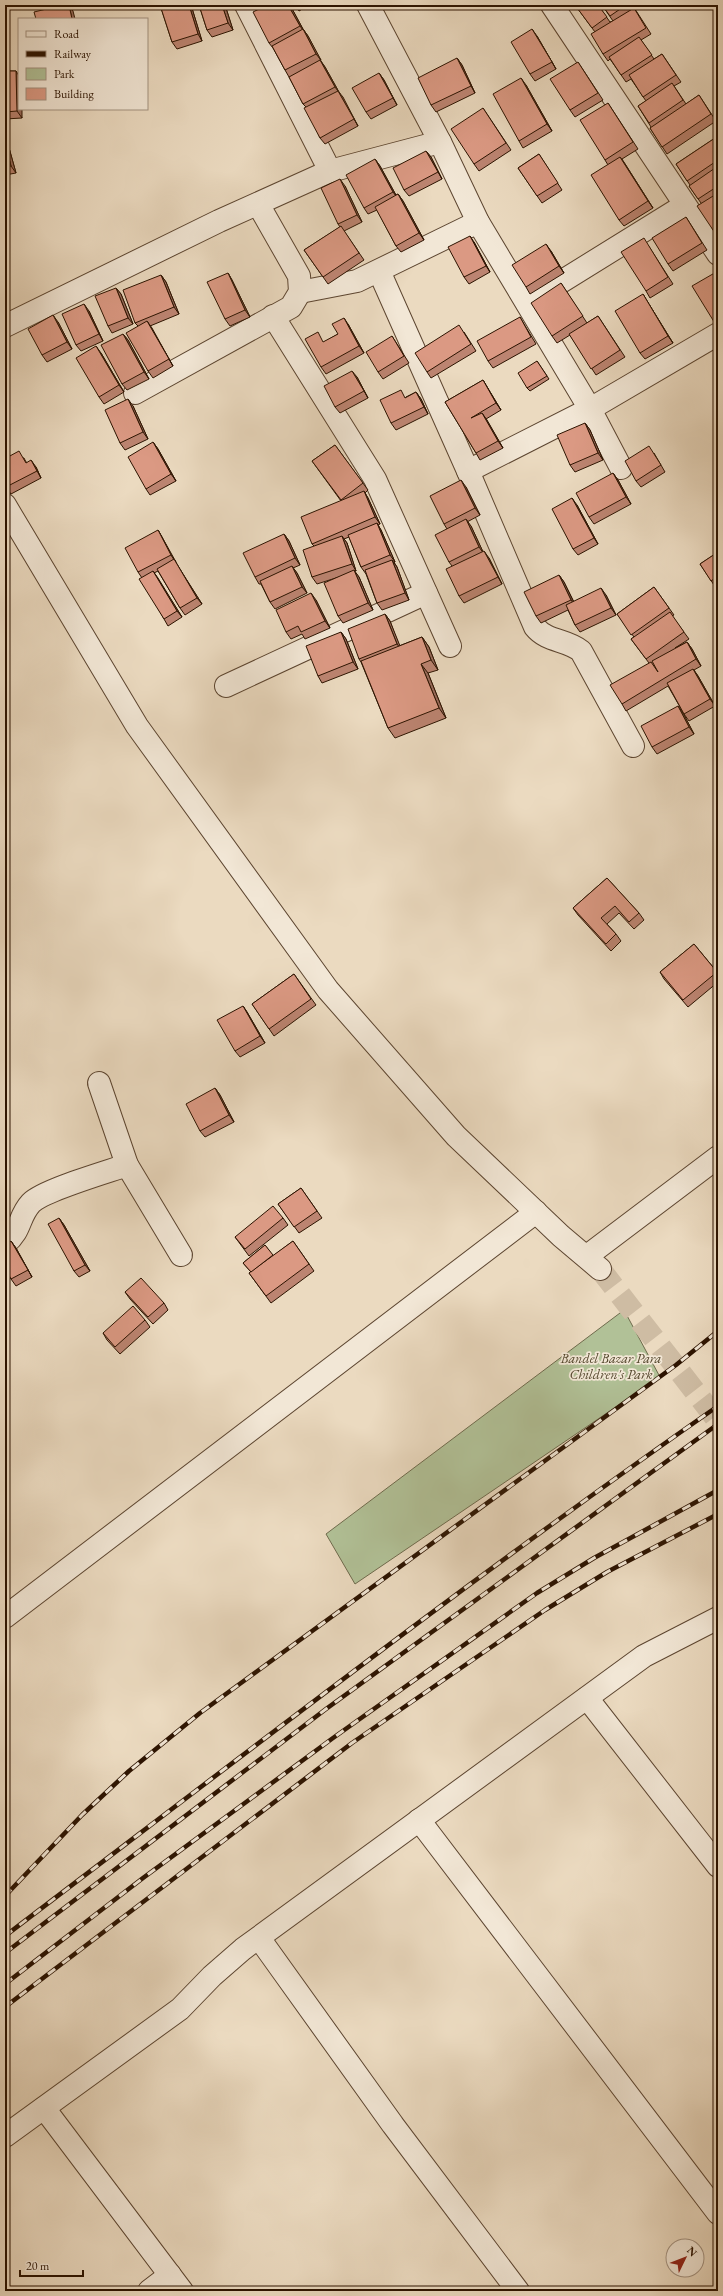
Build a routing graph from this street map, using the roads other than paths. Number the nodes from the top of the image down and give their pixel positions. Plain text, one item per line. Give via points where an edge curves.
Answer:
1 (246, 5) edge
2 (368, 5) edge
3 (552, 5) edge
4 (440, 142) junction
5 (330, 171) junction
6 (258, 204) junction
7 (685, 205) junction
8 (478, 222) junction
9 (718, 254) edge
10 (379, 271) junction
11 (300, 292) junction
12 (527, 303) junction
13 (273, 316) junction
14 (5, 326) edge
15 (718, 334) edge
16 (135, 393) dead end
17 (590, 409) junction
18 (621, 468) dead end
19 (468, 471) junction
20 (5, 505) edge
21 (426, 593) junction
22 (450, 646) dead end
23 (226, 686) dead end
24 (633, 746) dead end
25 (99, 1083) dead end
26 (718, 1157) edge
27 (127, 1165) junction
28 (536, 1212) junction
29 (5, 1244) edge
30 (181, 1255) dead end
31 (5, 1617) edge
32 (718, 1618) edge
33 (587, 1698) junction
34 (419, 1820) junction
35 (718, 1866) edge
36 (259, 1938) junction
37 (44, 2108) junction
38 (5, 2136) edge
39 (718, 2214) edge
40 (176, 2283) edge
41 (149, 2291) edge
42 (518, 2291) edge

1 - 5 street
2 - 4 street
3 - 7 street
4 - 5 street
4 - 8 street
5 - 6 street
6 - 11 street via 298,276
6 - 14 street
7 - 9 street
7 - 12 street
8 - 10 street
8 - 12 street
10 - 11 street via 357,281
10 - 19 street
11 - 13 street via 290,307
12 - 17 street
13 - 16 street
13 - 21 street via 374,479
15 - 17 street
17 - 18 street
17 - 19 street
19 - 24 street via 534,627 541,635 573,644 581,651
20 - 28 street via 137,726 328,990 456,1136
21 - 22 street
21 - 23 street
25 - 27 street
26 - 28 street via 594,1262
27 - 29 street via 58,1189 33,1201 24,1211 15,1236
27 - 30 street
28 - 31 street
32 - 33 street via 644,1656
33 - 34 street
33 - 35 street
34 - 36 street
34 - 39 street
36 - 37 street via 212,1976 180,2009
36 - 42 street
37 - 38 street
37 - 40 street
40 - 41 street

